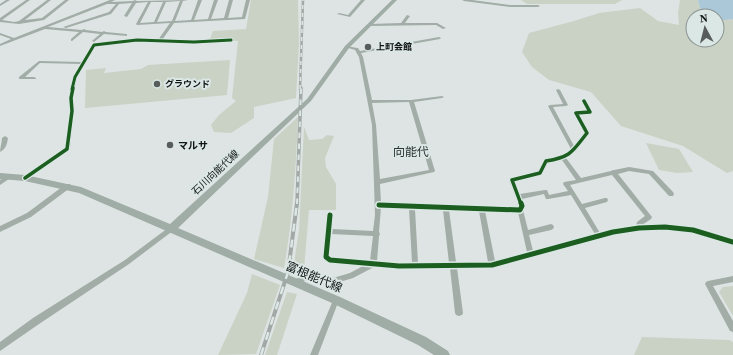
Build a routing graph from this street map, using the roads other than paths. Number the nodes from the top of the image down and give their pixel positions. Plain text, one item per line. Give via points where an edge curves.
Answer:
1 (8, 0) edge
2 (28, 0) edge
3 (49, 0) edge
4 (67, 0) edge
5 (113, 0) edge
6 (184, 0) edge
7 (200, 0) edge
8 (216, 0) edge
9 (231, 0) edge
10 (248, 0) edge
11 (363, 0) edge
12 (395, 0) edge
13 (464, 0) edge
14 (135, 1) edge
15 (151, 1) edge
16 (166, 1) edge
17 (106, 3) junction
18 (118, 3) junction
19 (0, 5) edge
20 (42, 5) junction
21 (48, 5) dead end
22 (54, 6) dead end
23 (60, 6) junction
24 (538, 6) dead end
25 (339, 14) dead end
26 (126, 16) dead end
27 (408, 16) dead end
28 (226, 19) junction
29 (0, 20) edge
30 (209, 20) junction
31 (192, 21) junction
32 (173, 22) junction
33 (19, 23) junction
34 (154, 23) junction
35 (370, 25) junction
36 (402, 25) junction
37 (43, 27) junction
38 (63, 28) junction
39 (444, 28) dead end
40 (84, 30) junction
41 (104, 32) junction
42 (0, 34) edge
43 (126, 34) dead end
44 (439, 38) dead end
45 (14, 39) junction
46 (72, 40) dead end
47 (94, 40) dead end
48 (231, 40) dead end
49 (159, 41) junction
50 (0, 45) edge
51 (347, 47) junction
52 (359, 52) junction
53 (83, 63) junction
54 (34, 78) dead end
55 (558, 90) dead end
56 (442, 97) dead end
57 (411, 101) junction
58 (584, 101) dead end
59 (369, 102) junction
60 (5, 138) dead end
61 (0, 150) edge
62 (574, 150) junction
63 (563, 158) junction
64 (613, 172) junction
65 (0, 176) edge
66 (10, 176) junction
67 (25, 178) junction
68 (579, 180) junction
69 (377, 182) junction
70 (0, 183) edge
71 (68, 186) junction
72 (572, 193) junction
73 (671, 194) dead end
74 (519, 197) junction
75 (605, 200) dead end
76 (379, 205) junction
77 (412, 206) junction
78 (581, 207) junction
79 (446, 208) junction
80 (482, 209) junction
81 (520, 210) junction
82 (330, 215) dead end
83 (551, 227) dead end
84 (172, 228) junction
85 (639, 228) junction
86 (0, 230) edge
87 (329, 231) junction
88 (526, 233) junction
89 (377, 234) junction
90 (599, 236) junction
91 (733, 242) edge
92 (531, 254) junction
93 (373, 264) junction
94 (492, 265) junction
95 (415, 266) junction
96 (453, 266) junction
97 (733, 279) edge
98 (295, 282) junction
99 (336, 300) junction
100 (459, 313) dead end
101 (733, 328) edge
102 (0, 348) edge
103 (314, 355) edge
104 (444, 355) edge

1 - 19 street
2 - 29 street
3 - 20 street
4 - 23 street
5 - 17 street
6 - 16 street
6 - 32 street
7 - 31 street
8 - 30 street
9 - 28 street
10 - 28 street via 244,18
11 - 25 street via 348,16
12 - 35 main road, 石川向能代線
13 - 24 street via 510,6
14 - 15 street
14 - 18 street
14 - 26 street
15 - 16 street
15 - 34 street via 138,24
16 - 34 street
17 - 18 street
17 - 37 street
18 - 38 street via 110,13
20 - 21 street
20 - 33 street
22 - 23 street
23 - 33 street via 44,18
27 - 36 street
28 - 30 street
29 - 33 street
30 - 31 street
31 - 32 street
32 - 34 street
32 - 49 street
35 - 36 street
35 - 51 main road, 石川向能代線
36 - 39 street via 437,24
37 - 38 street
37 - 45 street
38 - 40 street
40 - 41 street
40 - 46 street
41 - 43 street
41 - 47 street
42 - 45 street
44 - 52 street
45 - 50 street
48 - 49 street
49 - 53 street via 137,40 94,45
51 - 52 street
51 - 84 main road, 石川向能代線 via 309,100
52 - 59 street
53 - 54 street via 39,62 21,78
53 - 67 street via 73,85 67,149
55 - 62 street via 566,105 550,106
56 - 57 street
57 - 59 street
57 - 69 street via 432,171
58 - 62 street via 590,112 576,113 587,133
59 - 69 street via 374,124
60 - 61 street
62 - 63 street
63 - 68 street
63 - 74 street via 546,161 540,173 512,180
64 - 68 street
64 - 73 street via 628,169 651,172
64 - 85 street via 648,217 639,224
65 - 66 main road
66 - 67 main road
66 - 70 street
67 - 71 main road
68 - 72 street via 566,184
69 - 76 street
71 - 84 main road
71 - 86 street via 29,216
72 - 74 street via 548,197 545,192
72 - 78 street
74 - 81 street via 522,206
75 - 78 street
76 - 77 street
76 - 89 street
77 - 79 street
77 - 95 street
78 - 90 street
79 - 80 street
79 - 96 street
80 - 81 street
80 - 94 street
81 - 88 street
82 - 87 street
83 - 88 street
84 - 98 main road, 富根能代線
84 - 102 street via 127,262 36,321
85 - 90 street
85 - 91 street via 693,230
87 - 89 street
87 - 93 street via 326,257 330,260
88 - 92 street
89 - 93 street
90 - 92 street
92 - 94 street
93 - 95 street
93 - 98 street via 351,276 339,279 308,277
94 - 96 street
95 - 96 street
96 - 100 street
97 - 101 street via 708,284
98 - 99 main road, 富根能代線
99 - 103 street
99 - 104 main road, 富根能代線 via 422,341

